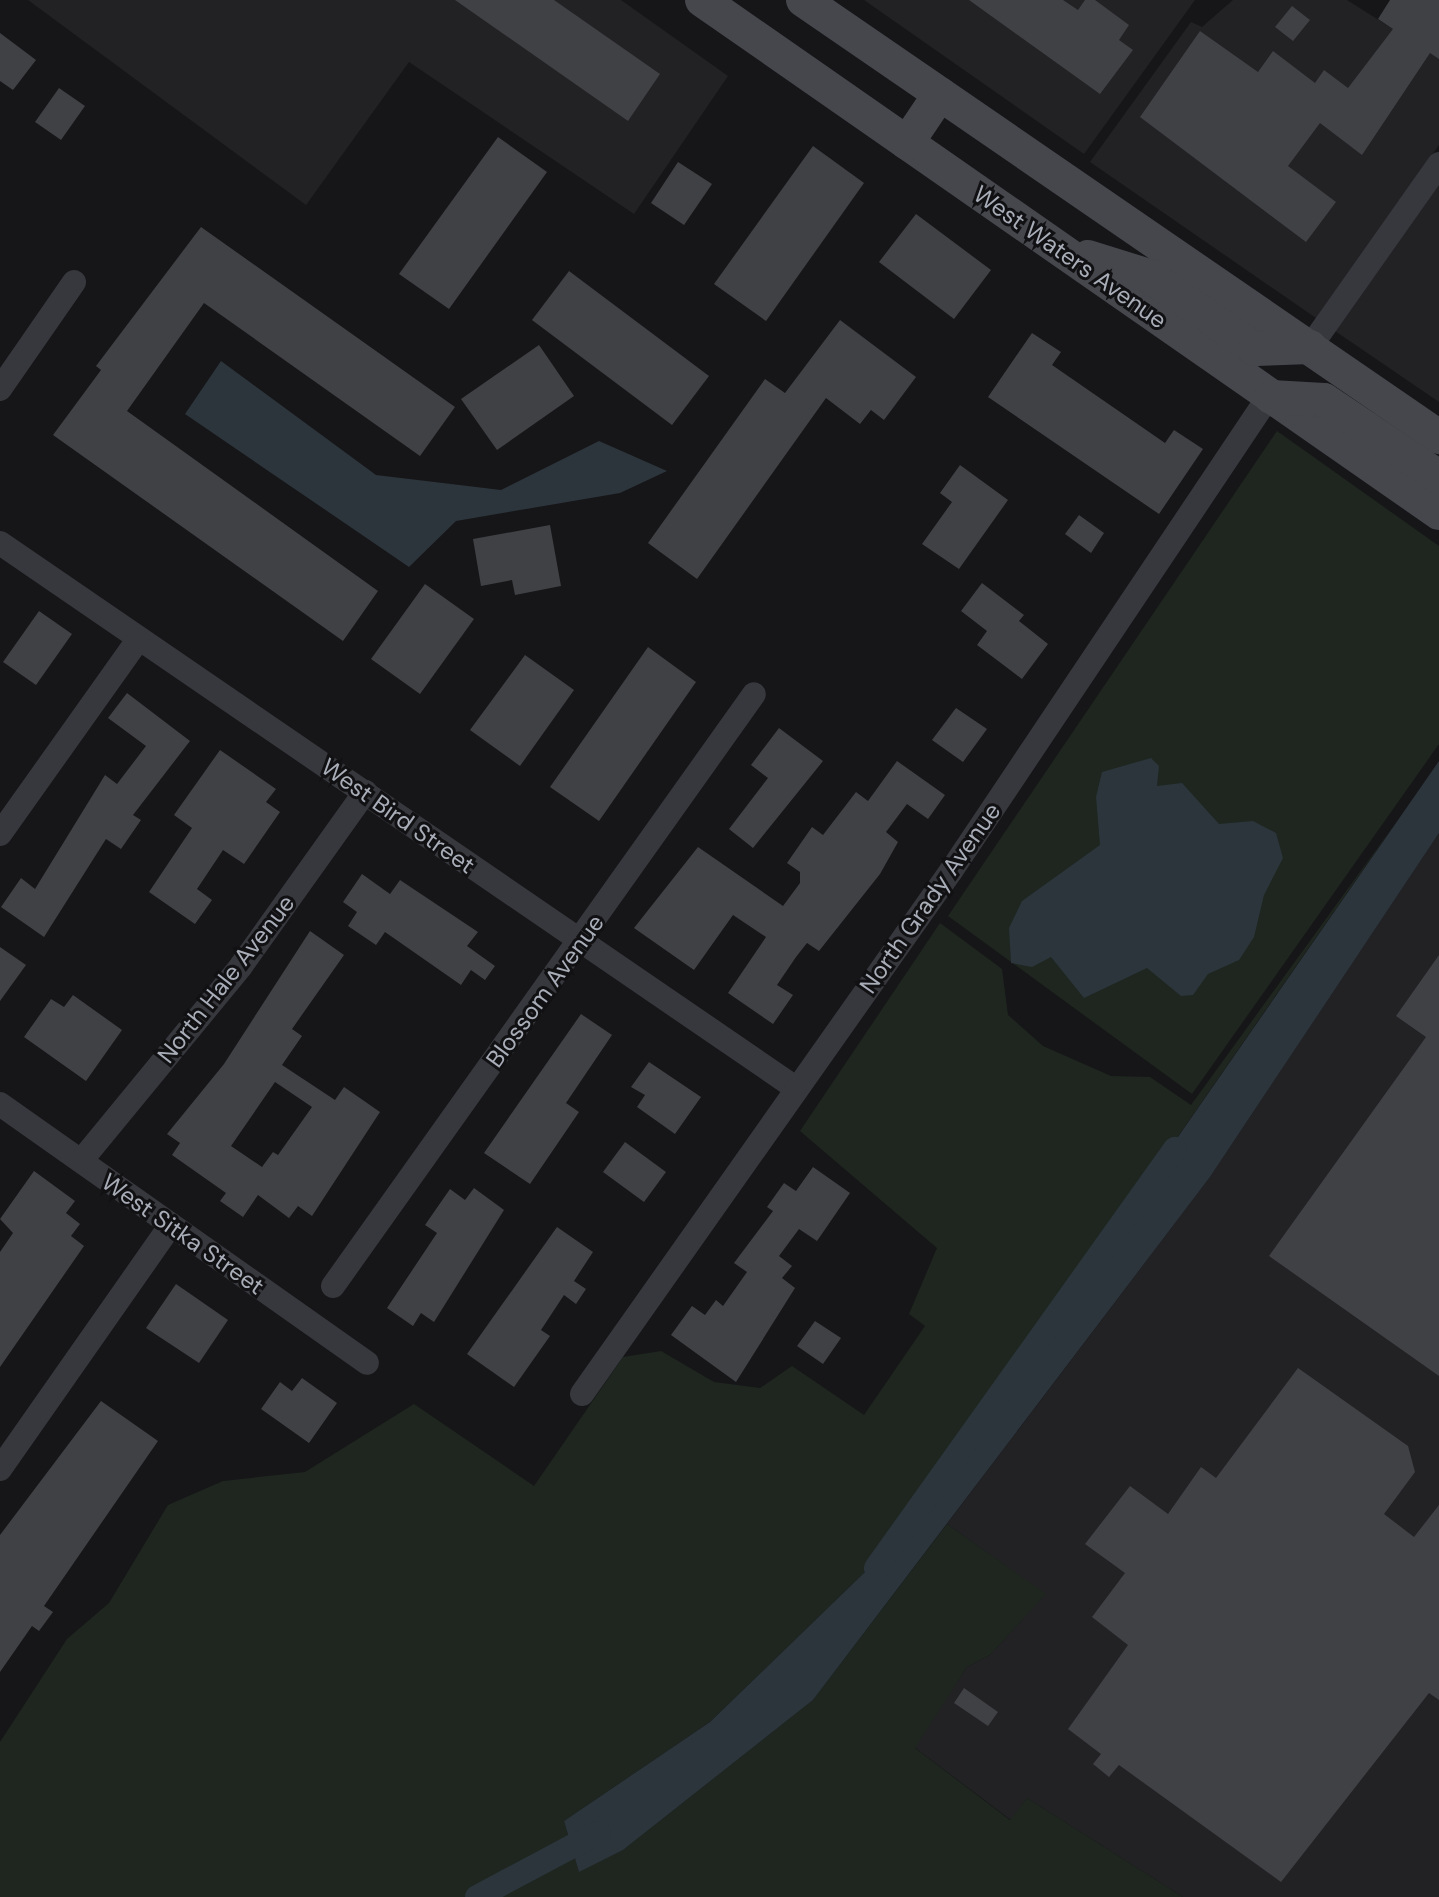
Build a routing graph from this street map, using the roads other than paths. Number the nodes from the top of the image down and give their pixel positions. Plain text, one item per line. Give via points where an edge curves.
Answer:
1 (702, 0) edge
2 (803, 0) edge
3 (940, 94) junction
4 (907, 143) junction
5 (1439, 164) edge
6 (1057, 248) junction
7 (74, 282) dead end
8 (1310, 347) junction
9 (0, 389) edge
10 (1269, 396) junction
11 (1439, 437) edge
12 (1439, 477) edge
13 (1439, 513) edge
14 (0, 543) edge
15 (138, 640) junction
16 (754, 694) dead end
17 (365, 792) junction
18 (0, 834) edge
19 (580, 943) junction
20 (797, 1089) junction
21 (0, 1104) edge
22 (81, 1161) junction
23 (171, 1225) junction
24 (333, 1286) dead end
25 (367, 1363) dead end
26 (582, 1394) dead end
27 (0, 1469) edge

1 - 4 main road, West Waters Avenue
2 - 3 main road
3 - 4 main road
3 - 8 main road
4 - 6 main road, West Waters Avenue
5 - 8 street
6 - 8 main road via 1149,276 1255,349
6 - 10 main road, West Waters Avenue
7 - 9 street
8 - 11 main road
10 - 12 main road via 1324,400
10 - 13 main road, West Waters Avenue
10 - 20 street, North Grady Avenue via 951,871
14 - 15 street, West Bird Street
15 - 17 street, West Bird Street
15 - 18 street
16 - 19 street, Blossom Avenue
17 - 19 street, West Bird Street
17 - 22 street, North Hale Avenue via 241,966
19 - 20 street, West Bird Street
19 - 24 street, Blossom Avenue
20 - 26 street, North Grady Avenue
21 - 22 street, West Sitka Street
22 - 23 street, West Sitka Street
23 - 25 street, West Sitka Street
23 - 27 street

